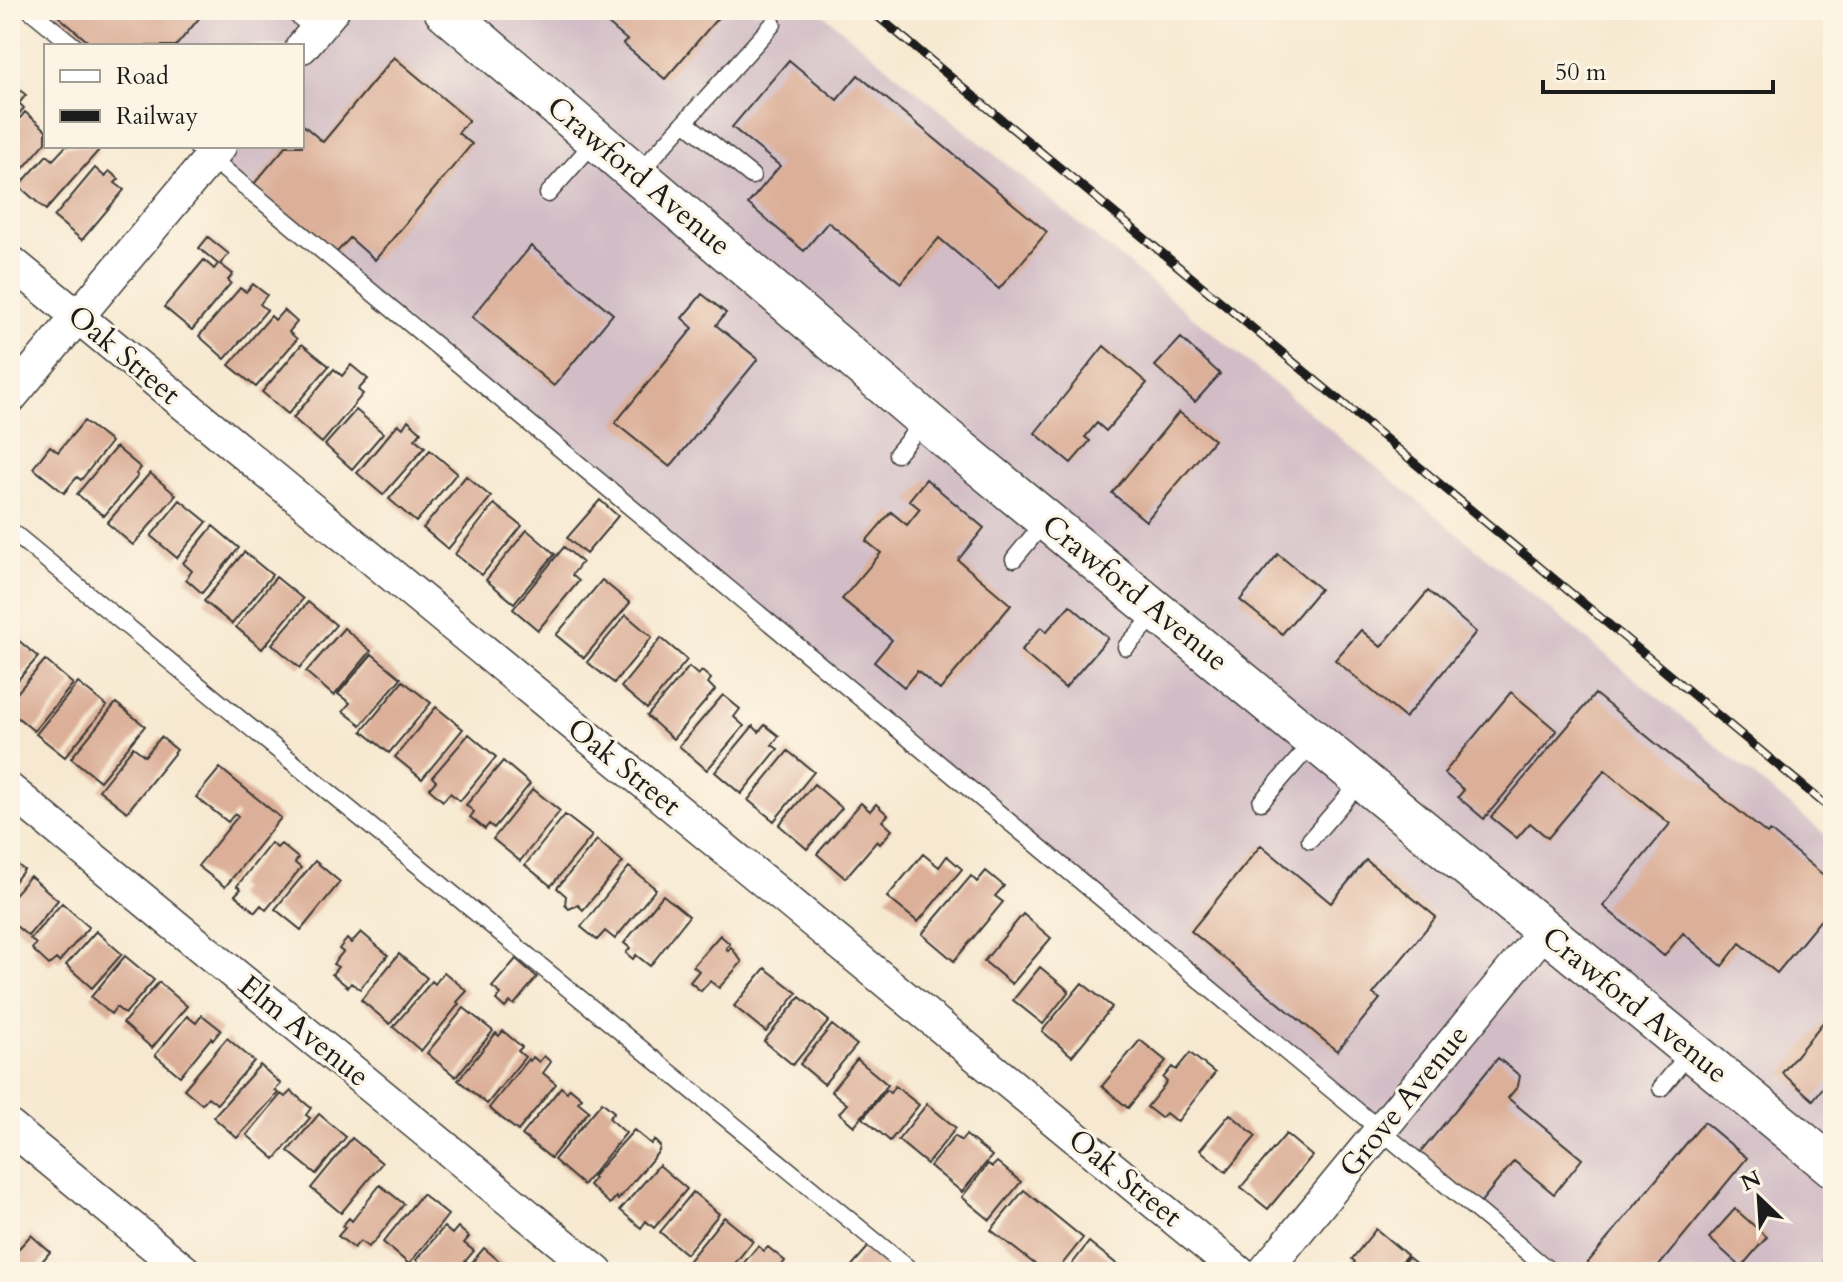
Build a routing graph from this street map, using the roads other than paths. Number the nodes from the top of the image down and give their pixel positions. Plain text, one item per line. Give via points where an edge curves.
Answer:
1 (30, 10) edge
2 (291, 10) edge
3 (444, 10) edge
4 (773, 24) dead end
5 (317, 29) edge
6 (72, 44) edge
7 (685, 122) junction
8 (596, 140) junction
9 (209, 150) edge
10 (637, 175) junction
11 (752, 176) dead end
12 (548, 194) dead end
13 (10, 261) edge
14 (78, 317) junction
15 (10, 398) edge
16 (925, 420) junction
17 (897, 454) dead end
18 (1046, 520) junction
19 (10, 530) edge
20 (1014, 559) dead end
21 (1158, 612) junction
22 (1126, 647) dead end
23 (1314, 741) junction
24 (1362, 780) junction
25 (10, 790) edge
26 (1261, 802) dead end
27 (1310, 840) dead end
28 (1545, 930) junction
29 (1691, 1051) junction
30 (1661, 1088) dead end
31 (10, 1127) edge
32 (1381, 1129) junction
33 (1833, 1167) edge
34 (186, 1272) edge
35 (597, 1272) edge
36 (913, 1272) edge
37 (1239, 1272) edge
38 (1264, 1272) edge
39 (1551, 1272) edge

1 - 6 lane
2 - 5 lane
3 - 8 street, Crawford Avenue
4 - 7 lane
7 - 10 lane
7 - 11 lane
8 - 10 street, Crawford Avenue
8 - 12 lane
9 - 14 street
9 - 32 lane
10 - 16 street, Crawford Avenue
13 - 14 street, Oak Street
14 - 15 street
14 - 37 street, Oak Street
16 - 17 lane
16 - 18 street, Crawford Avenue
18 - 20 lane
18 - 21 street, Crawford Avenue
19 - 36 lane
21 - 22 lane
21 - 23 street, Crawford Avenue
23 - 24 street, Crawford Avenue
23 - 26 lane
24 - 27 lane
24 - 28 street, Crawford Avenue
25 - 35 street, Elm Avenue
28 - 29 street, Crawford Avenue
28 - 32 street, Grove Avenue
29 - 30 lane
29 - 33 street, Crawford Avenue
31 - 34 street
32 - 38 street, Grove Avenue
32 - 39 lane

